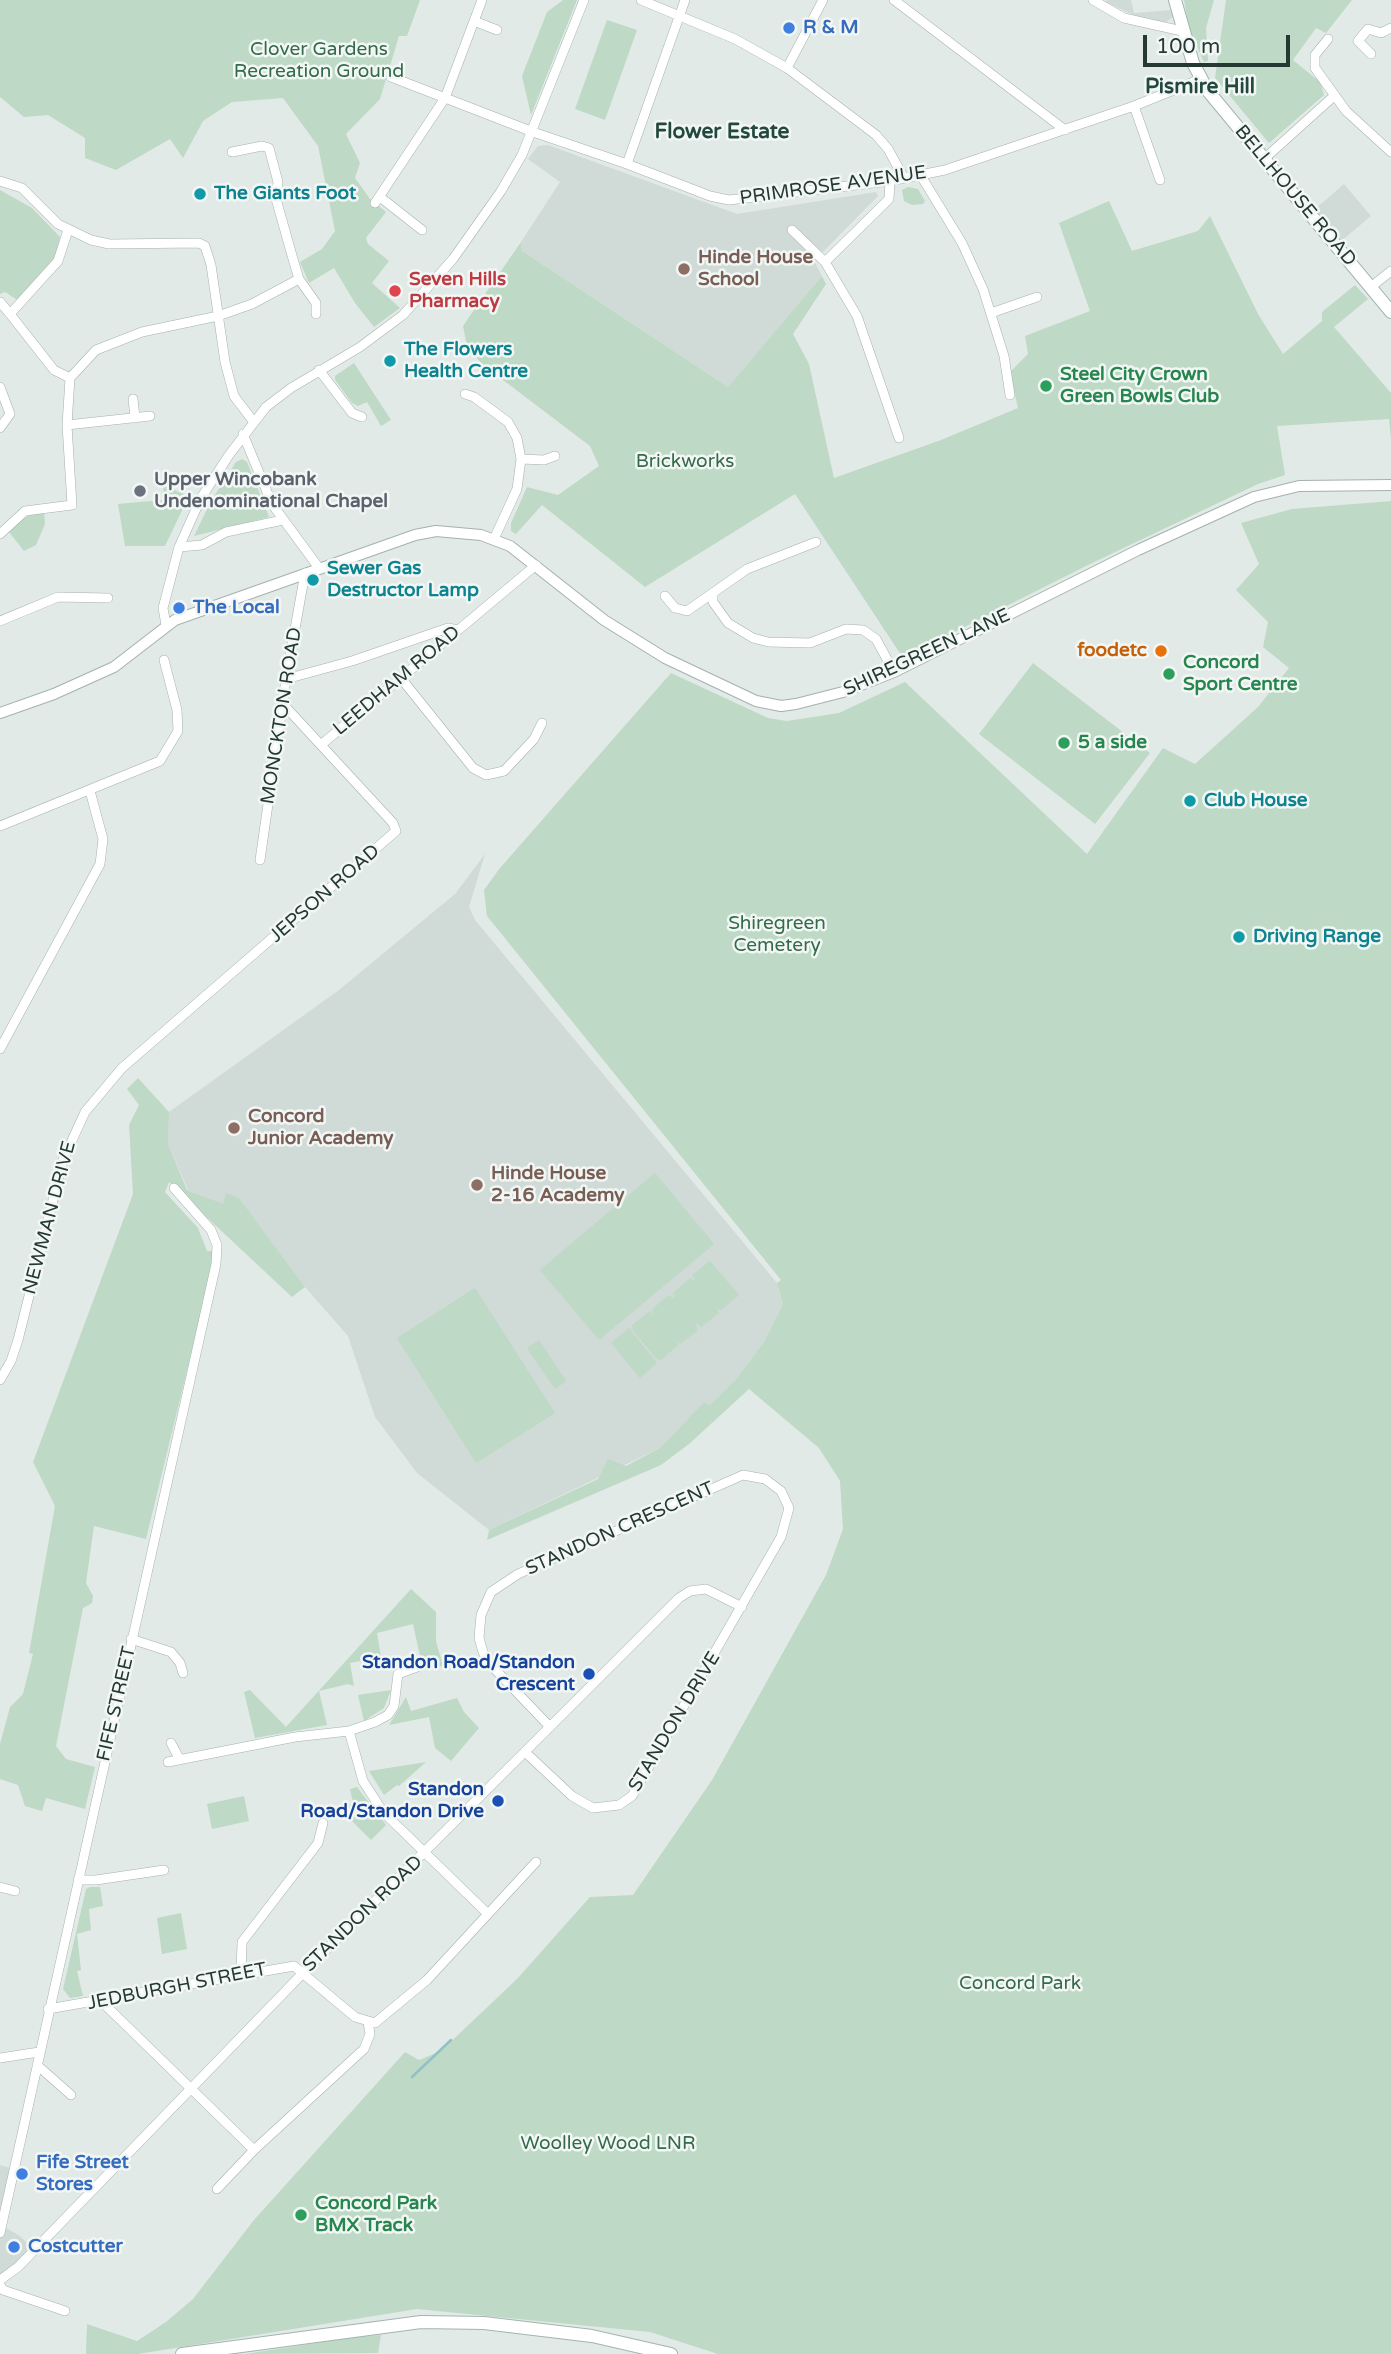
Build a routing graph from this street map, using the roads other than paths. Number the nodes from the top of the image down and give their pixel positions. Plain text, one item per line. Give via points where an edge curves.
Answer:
1 (482, 0) edge
2 (584, 0) edge
3 (641, 0) edge
4 (685, 0) edge
5 (823, 0) edge
6 (894, 0) edge
7 (1093, 0) edge
8 (1175, 0) edge
9 (679, 15) junction
10 (474, 22) junction
11 (1391, 29) edge
12 (497, 30) dead end
13 (1182, 31) junction
14 (1328, 38) dead end
15 (1371, 54) dead end
16 (788, 68) junction
17 (391, 77) dead end
18 (1201, 79) junction
19 (1334, 96) junction
20 (445, 99) junction
21 (1134, 106) junction
22 (1065, 130) junction
23 (533, 132) junction
24 (232, 152) dead end
25 (1391, 152) edge
26 (1264, 159) junction
27 (627, 164) junction
28 (921, 176) junction
29 (904, 178) junction
30 (1160, 180) dead end
31 (0, 181) edge
32 (890, 181) junction
33 (68, 230) junction
34 (422, 230) dead end
35 (792, 230) dead end
36 (825, 262) junction
37 (1391, 271) edge
38 (299, 279) junction
39 (1371, 287) junction
40 (1037, 297) dead end
41 (0, 302) edge
42 (1391, 312) edge
43 (990, 313) junction
44 (10, 314) junction
45 (316, 314) dead end
46 (218, 316) junction
47 (320, 370) junction
48 (70, 378) junction
49 (0, 387) edge
50 (465, 394) dead end
51 (1010, 395) dead end
52 (133, 398) dead end
53 (150, 416) dead end
54 (362, 417) dead end
55 (135, 418) junction
56 (253, 421) junction
57 (67, 425) junction
58 (0, 428) edge
59 (243, 434) junction
60 (899, 438) dead end
61 (555, 456) dead end
62 (522, 459) junction
63 (1391, 485) edge
64 (283, 520) junction
65 (0, 534) edge
66 (494, 539) junction
67 (816, 542) dead end
68 (179, 547) junction
69 (536, 565) junction
70 (319, 568) junction
71 (305, 573) junction
72 (713, 594) junction
73 (665, 596) dead end
74 (108, 598) dead end
75 (0, 621) edge
76 (166, 625) junction
77 (458, 630) junction
78 (164, 660) dead end
79 (894, 672) junction
80 (400, 677) junction
81 (285, 679) junction
82 (282, 703) junction
83 (0, 713) edge
84 (542, 723) dead end
85 (321, 744) junction
86 (90, 791) junction
87 (0, 826) edge
88 (260, 860) dead end
89 (0, 1049) edge
90 (122, 1068) joint
91 (174, 1188) dead end
92 (0, 1380) edge
93 (742, 1607) junction
94 (131, 1639) junction
95 (417, 1667) dead end
96 (183, 1673) dead end
97 (550, 1727) junction
98 (349, 1731) junction
99 (171, 1743) dead end
100 (525, 1752) junction
101 (180, 1760) junction
102 (168, 1762) dead end
103 (323, 1823) dead end
104 (426, 1852) junction
105 (536, 1862) dead end
106 (164, 1870) dead end
107 (78, 1880) junction
108 (0, 1887) edge
109 (15, 1891) dead end
110 (488, 1914) junction
111 (304, 1972) junction
112 (241, 1974) junction
113 (100, 2000) junction
114 (48, 2009) junction
115 (368, 2022) junction
116 (39, 2052) junction
117 (0, 2058) edge
118 (37, 2065) junction
119 (190, 2088) junction
120 (71, 2095) dead end
121 (254, 2150) junction
122 (218, 2189) dead end
123 (3, 2194) edge
124 (0, 2233) edge
125 (0, 2280) edge
126 (0, 2285) edge
127 (65, 2311) dead end
128 (182, 2354) edge
129 (671, 2354) edge

1 - 10 street
2 - 23 street
3 - 9 street
4 - 9 street
5 - 16 street
6 - 22 street
7 - 13 street via 1124,18
8 - 13 main road, BELLHOUSE ROAD
9 - 16 street
9 - 27 street
10 - 12 street
10 - 20 street
11 - 15 street via 1381,33 1368,29 1358,41
13 - 18 main road, BELLHOUSE ROAD
14 - 19 street via 1313,62
16 - 29 street via 876,135
17 - 20 street, PRIMROSE AVENUE
18 - 21 street, PRIMROSE AVENUE
18 - 26 main road, BELLHOUSE ROAD
19 - 25 street
19 - 26 street
20 - 23 street, PRIMROSE AVENUE
20 - 34 street via 377,200
21 - 22 street, PRIMROSE AVENUE
21 - 30 street
22 - 28 street, PRIMROSE AVENUE
23 - 27 street, PRIMROSE AVENUE
23 - 47 street via 497,197 427,290 379,334
24 - 38 street via 269,148 278,182 276,199
26 - 39 main road, BELLHOUSE ROAD
27 - 32 street, PRIMROSE AVENUE via 729,200
28 - 29 street, PRIMROSE AVENUE
28 - 43 street via 962,243
29 - 32 street, PRIMROSE AVENUE
31 - 33 street via 22,188
32 - 36 street via 889,199
33 - 44 street via 58,261
33 - 46 street via 109,244 205,246
35 - 36 street
36 - 60 street via 857,316
37 - 39 street
38 - 45 street via 316,303
38 - 46 street
39 - 42 main road, BELLHOUSE ROAD
40 - 43 street
41 - 44 street
43 - 51 street
44 - 48 street via 54,370
46 - 48 street via 113,341 96,350
46 - 56 street via 234,396
47 - 54 street via 352,413
47 - 56 street via 278,397
48 - 57 street
49 - 58 street via 10,414
50 - 62 street via 509,422
52 - 55 street
53 - 55 street
55 - 57 street
56 - 59 street
57 - 65 street via 72,505 25,511
59 - 64 street
59 - 68 street via 201,498
61 - 62 street
62 - 66 street via 517,489
63 - 79 street, SHIREGREEN LANE via 1299,486 1254,497
64 - 68 street via 226,532 202,545
64 - 70 street
66 - 69 street, SHIREGREEN LANE
66 - 70 street, SHIREGREEN LANE via 436,531
67 - 72 street via 747,569
68 - 76 street via 163,608
69 - 77 street, LEEDHAM ROAD
69 - 79 street, SHIREGREEN LANE via 629,637 768,705 830,696
70 - 71 street, SHIREGREEN LANE
71 - 76 street, SHIREGREEN LANE
71 - 81 street, MONCKTON ROAD
72 - 73 street via 687,611 675,608
72 - 79 street via 713,602 729,623 768,642 810,643 846,629 863,630 876,639
74 - 75 street via 58,597
76 - 83 street, SHIREGREEN LANE via 114,667
77 - 80 street, LEEDHAM ROAD
77 - 81 street via 448,628 352,662
78 - 86 street via 178,731 160,761
80 - 84 street via 473,768 486,775 504,771 534,739
80 - 85 street, LEEDHAM ROAD
81 - 82 street, MONCKTON ROAD
82 - 85 street, JEPSON ROAD
82 - 88 street, MONCKTON ROAD
85 - 90 street, JEPSON ROAD via 393,823 394,835
86 - 87 street
86 - 89 street via 103,839 100,864
90 - 92 street, NEWMAN DRIVE via 72,1135 15,1351
91 - 94 street, FIFE STREET via 211,1230 218,1252
93 - 97 street, STANDON ROAD via 706,1589 690,1591
93 - 97 street, STANDON CRESCENT via 781,1537 789,1508 781,1490 755,1475 743,1475 500,1583 481,1615 483,1651 488,1662
93 - 100 street, STANDON DRIVE via 626,1802 601,1808 582,1803
94 - 96 street via 171,1652
94 - 107 street, FIFE STREET
95 - 98 street via 398,1674 398,1698 388,1715
97 - 100 street, STANDON ROAD
98 - 101 street
98 - 104 street via 370,1794
99 - 101 street
100 - 104 street, STANDON ROAD
101 - 102 street
103 - 112 street via 318,1843 242,1942
104 - 110 street
104 - 111 street, STANDON ROAD
105 - 110 street
106 - 107 street
107 - 114 street, FIFE STREET
108 - 109 street
110 - 115 street via 398,2006 381,2020
111 - 112 street, JEDBURGH STREET via 287,1966
111 - 115 street via 338,2005
111 - 119 street, STANDON ROAD
112 - 113 street, JEDBURGH STREET
113 - 114 street, JEDBURGH STREET
113 - 119 street
114 - 116 street, FIFE STREET
115 - 121 street via 370,2035 364,2049
116 - 117 street
116 - 118 street, FIFE STREET
118 - 120 street
118 - 123 street, FIFE STREET
119 - 121 street
119 - 125 street, STANDON ROAD via 18,2267
121 - 122 street
123 - 124 street, FIFE STREET
126 - 127 street via 3,2290
128 - 129 main road via 421,2322 484,2323 592,2336

